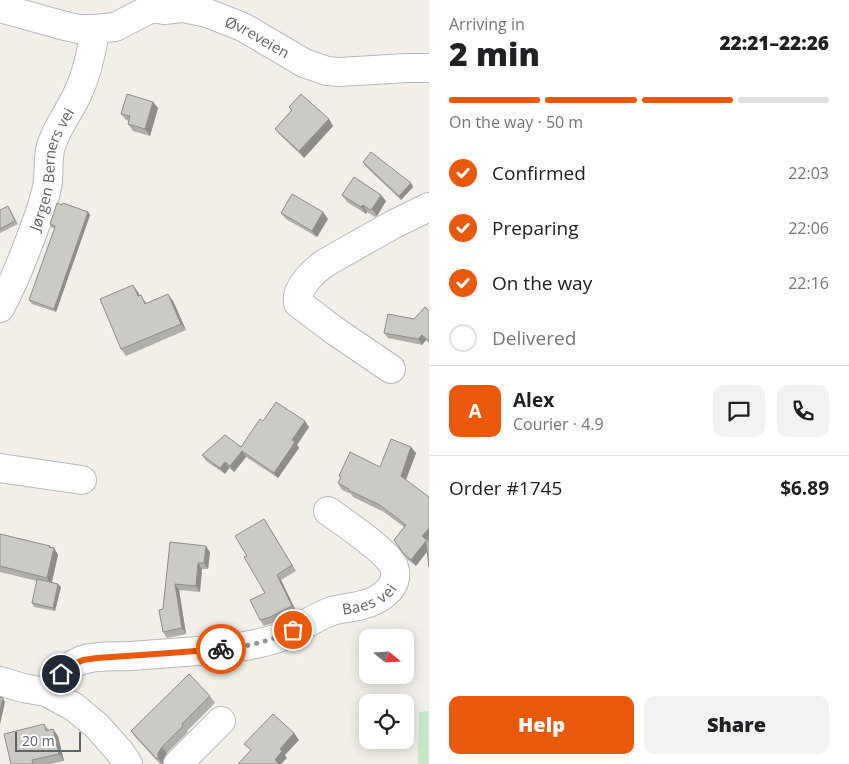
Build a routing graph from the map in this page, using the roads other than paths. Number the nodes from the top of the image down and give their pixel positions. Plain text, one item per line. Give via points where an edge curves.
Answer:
1 (162, 5) edge
2 (0, 8) edge
3 (94, 29) junction
4 (429, 68) edge
5 (429, 206) edge
6 (0, 308) edge
7 (392, 369) dead end
8 (0, 468) edge
9 (82, 480) dead end
10 (328, 510) dead end
11 (0, 681) edge
12 (46, 692) junction
13 (221, 721) dead end
14 (128, 764) edge
15 (178, 764) edge

1 - 3 street, Øvreveien via 114,27
1 - 4 street, Øvreveien via 207,13 228,21 304,63 327,71
2 - 3 street, Øvreveien via 65,26
3 - 6 street, Jørgen Berners vei via 92,52 81,85 51,146 47,186 39,217
5 - 7 street via 315,270 302,286 297,300 335,331
8 - 9 street
10 - 12 street, Baes vei via 389,559 394,567 391,589 374,601 332,611 266,642 83,660 70,666
11 - 12 street
12 - 14 street via 74,707 97,726
13 - 15 street

